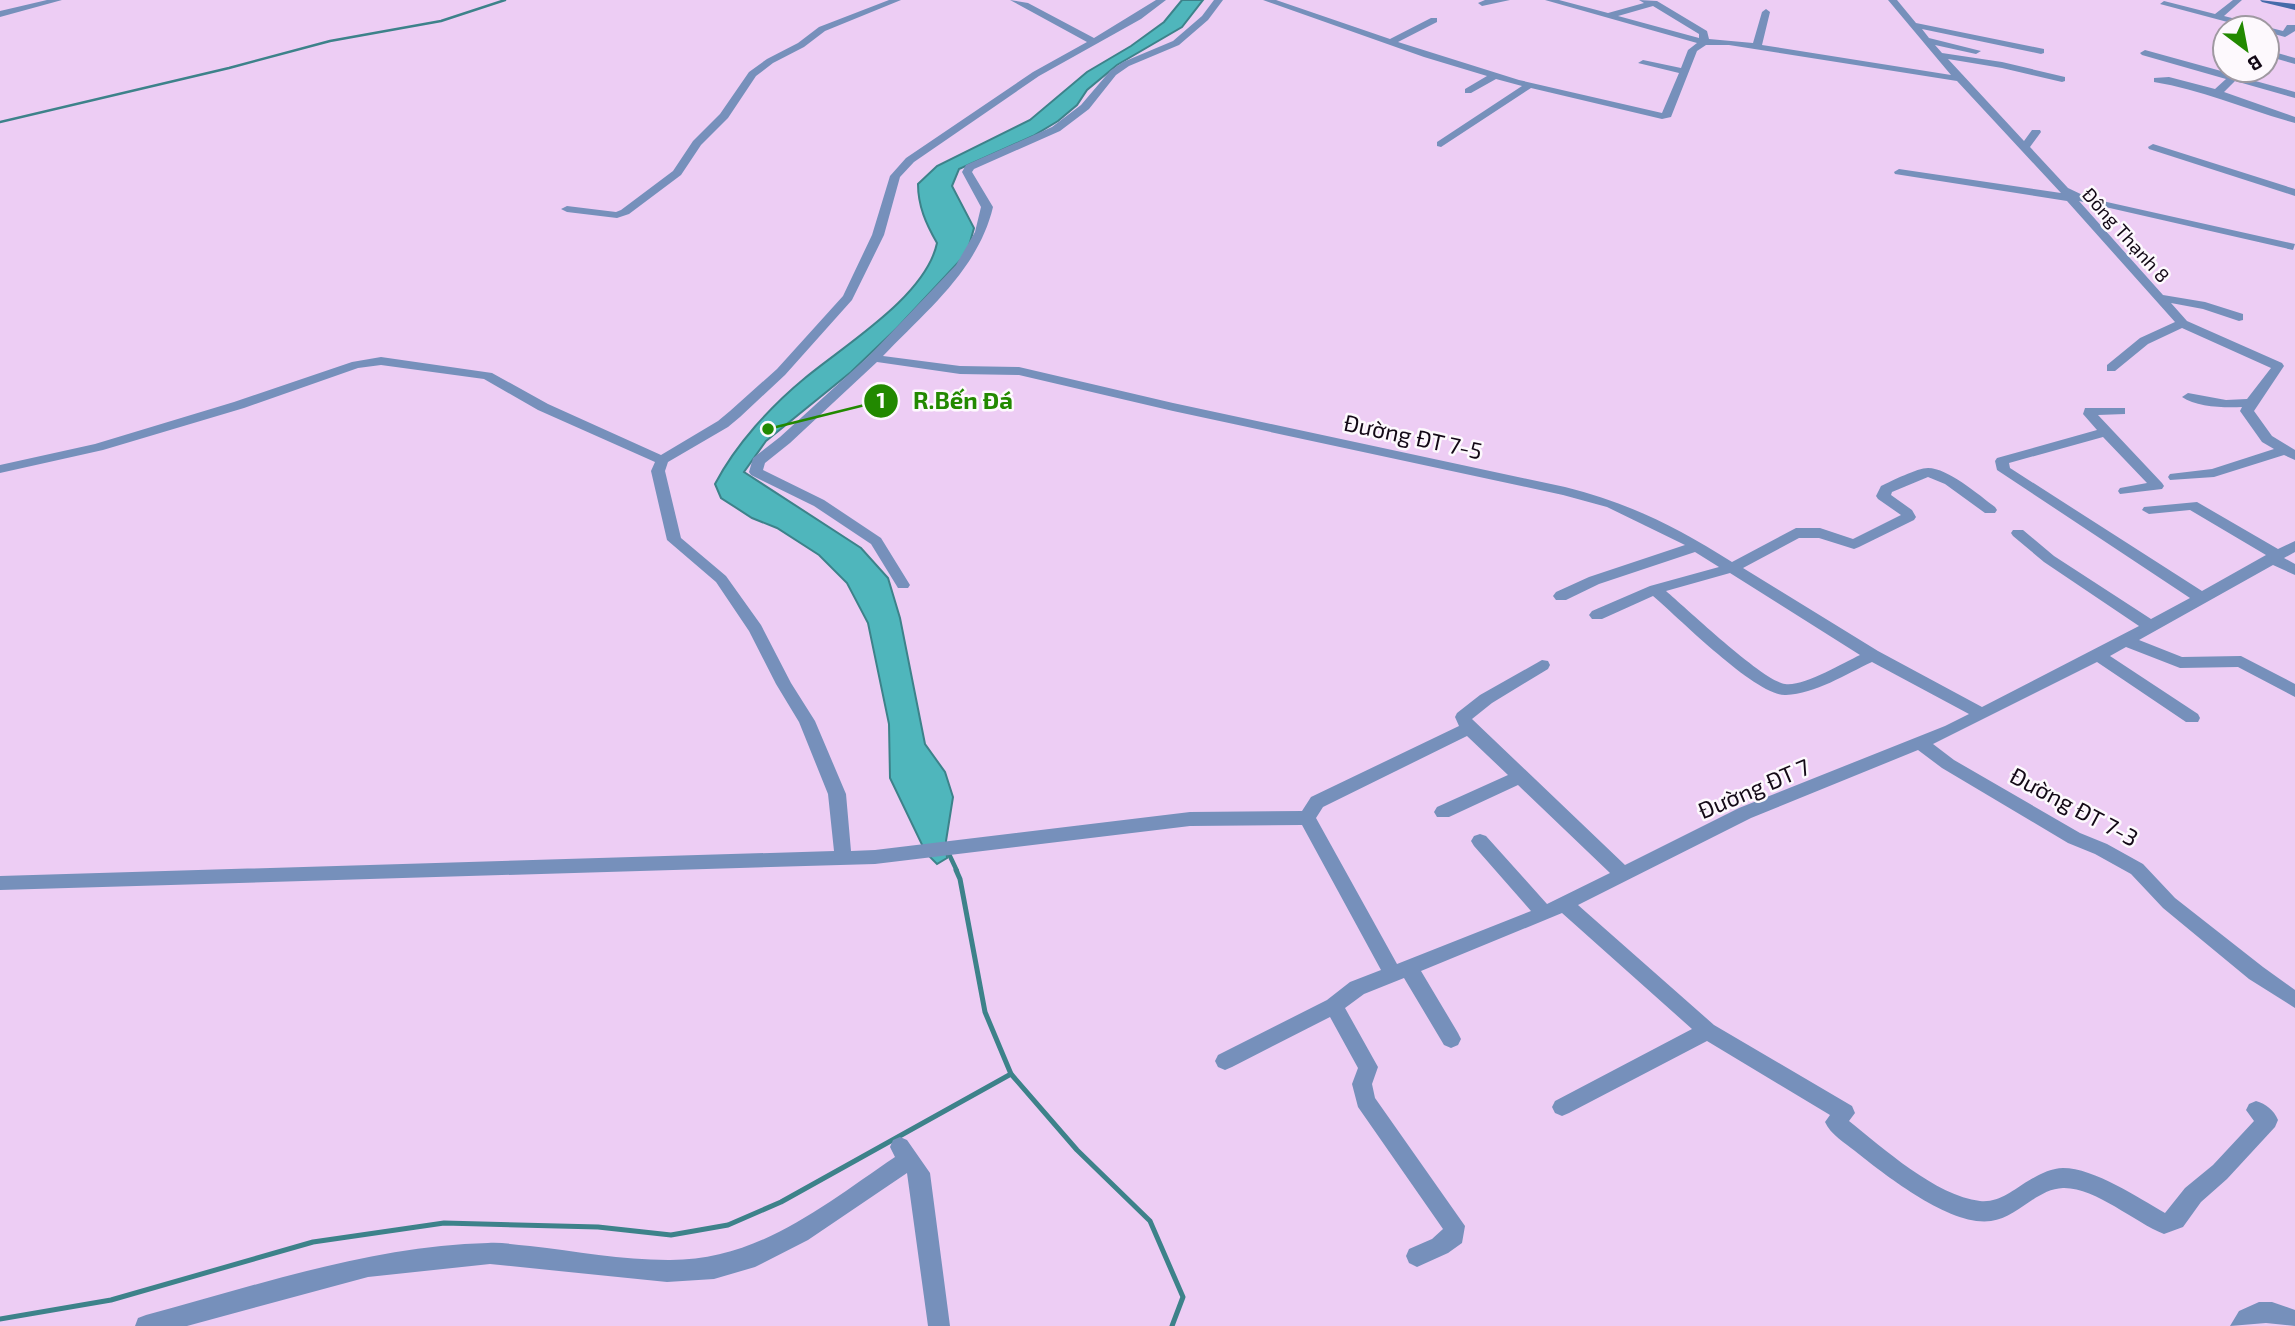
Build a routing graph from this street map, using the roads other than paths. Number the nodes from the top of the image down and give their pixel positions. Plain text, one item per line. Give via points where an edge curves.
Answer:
1 (58, 0) edge
2 (897, 0) edge
3 (1014, 0) edge
4 (1162, 0) edge
5 (1219, 0) edge
6 (1266, 0) edge
7 (1506, 0) edge
8 (1549, 0) edge
9 (1643, 0) edge
10 (1892, 0) edge
11 (2238, 0) edge
12 (2265, 0) edge
13 (1482, 3) dead end
14 (1654, 3) junction
15 (2164, 4) dead end
16 (2295, 8) edge
17 (1766, 12) dead end
18 (0, 14) edge
19 (2221, 14) edge
20 (1608, 16) junction
21 (2211, 16) edge
22 (1434, 20) dead end
23 (1915, 25) junction
24 (2295, 27) edge
25 (2281, 33) edge
26 (2285, 34) junction
27 (2281, 38) edge
28 (1927, 40) junction
29 (1093, 41) junction
30 (1391, 42) junction
31 (1703, 42) junction
32 (1757, 47) junction
33 (2041, 51) dead end
34 (2145, 53) dead end
35 (1940, 55) junction
36 (1643, 63) dead end
37 (2041, 64) dead end
38 (1684, 71) junction
39 (2211, 72) edge
40 (1496, 76) junction
41 (1960, 79) junction
42 (2062, 79) dead end
43 (2157, 80) dead end
44 (2228, 84) edge
45 (2256, 84) edge
46 (1530, 85) junction
47 (1468, 91) dead end
48 (2218, 93) junction
49 (2295, 95) edge
50 (2295, 120) edge
51 (2036, 132) dead end
52 (1441, 144) dead end
53 (2025, 147) junction
54 (2153, 147) dead end
55 (1899, 172) dead end
56 (2295, 193) edge
57 (2066, 194) junction
58 (567, 209) dead end
59 (2293, 247) dead end
60 (2157, 297) junction
61 (2239, 317) dead end
62 (2183, 324) junction
63 (874, 358) junction
64 (2295, 363) edge
65 (2278, 366) junction
66 (2111, 368) dead end
67 (2188, 397) dead end
68 (2249, 403) junction
69 (2120, 411) dead end
70 (2106, 432) junction
71 (2290, 453) edge
72 (662, 460) junction
73 (0, 469) edge
74 (2175, 477) dead end
75 (2125, 491) dead end
76 (1990, 510) dead end
77 (2149, 510) dead end
78 (2018, 533) dead end
79 (1696, 546) junction
80 (2295, 546) edge
81 (2274, 556) junction
82 (1732, 568) junction
83 (2295, 570) edge
84 (904, 585) dead end
85 (1655, 589) junction
86 (1561, 596) dead end
87 (2202, 598) junction
88 (1597, 615) dead end
89 (2151, 626) junction
90 (2125, 640) junction
91 (1872, 655) junction
92 (2097, 655) junction
93 (1542, 665) dead end
94 (2295, 691) edge
95 (1982, 714) junction
96 (2192, 718) dead end
97 (1469, 728) junction
98 (1920, 743) junction
99 (1520, 777) junction
100 (1443, 812) dead end
101 (1307, 818) junction
102 (1480, 841) dead end
103 (843, 858) junction
104 (1624, 875) junction
105 (0, 883) edge
106 (1564, 904) junction
107 (1544, 914) junction
108 (1400, 970) junction
109 (2295, 1000) edge
110 (1334, 1006) junction
111 (1707, 1031) junction
112 (1451, 1040) dead end
113 (1225, 1061) dead end
114 (1562, 1107) dead end
115 (2256, 1110) dead end
116 (1417, 1256) dead end
117 (2295, 1321) edge
118 (146, 1326) edge
119 (939, 1326) edge
120 (2241, 1326) edge

1 - 18 street
2 - 58 street via 822,29 752,74 677,173 625,212
3 - 29 street via 1048,16 1068,33
4 - 29 street
5 - 63 street via 1176,43 1113,73 1085,107 1056,129 970,167 967,172 988,207 981,232 961,267
6 - 30 street
7 - 13 street
8 - 20 street
9 - 14 street
10 - 23 street, Đông Thạnh 8
11 - 19 street
12 - 16 main road
14 - 20 street
14 - 31 street via 1704,33
15 - 21 street
17 - 32 street
20 - 31 street
22 - 30 street
23 - 28 street, Đông Thạnh 8
23 - 33 street
24 - 26 street
25 - 26 street
26 - 27 street
28 - 35 street, Đông Thạnh 8
28 - 37 street
29 - 72 street via 1005,94 910,160 895,176 878,235 848,297 781,372 735,414
30 - 40 street
31 - 32 street
31 - 38 street via 1693,50
32 - 41 street
34 - 39 street
35 - 41 street, Đông Thạnh 8
35 - 42 street
36 - 38 street
38 - 46 street via 1667,115 1662,116
40 - 46 street
40 - 47 street
41 - 53 street, Đông Thạnh 8
43 - 48 street
44 - 48 street
45 - 49 street
46 - 52 street
48 - 50 street
51 - 53 street
53 - 57 street, Đông Thạnh 8
54 - 56 street
55 - 57 street
57 - 59 street
57 - 60 street, Đông Thạnh 8
60 - 61 street
60 - 62 street, Đông Thạnh 8
62 - 65 street, Đông Thạnh 8
62 - 66 street via 2139,343
63 - 79 street, Đường ĐT 7-5 via 960,370 1019,371 1565,491 1612,504
63 - 84 street via 758,461 756,472 819,503 876,541
64 - 65 street
65 - 68 street via 2274,380
67 - 68 street
68 - 71 street via 2247,411 2259,430
69 - 70 street via 2090,411
70 - 75 street via 2157,486
70 - 87 street via 2003,461 2004,470
71 - 74 street via 2214,473
72 - 73 street via 543,407 484,374 381,361 98,447
72 - 103 street via 658,471 674,540 721,579 756,629 807,721 836,794
76 - 82 street via 1950,481 1928,472 1886,489 1883,496 1909,517 1893,527 1854,544 1820,533 1796,533
77 - 81 street via 2192,505
78 - 89 street via 2049,559
79 - 82 street, Đường ĐT 7-5
79 - 86 street via 1656,562 1637,564
80 - 81 street, Đường ĐT 7
81 - 83 street
81 - 87 street, Đường ĐT 7
82 - 85 street
82 - 91 street, Đường ĐT 7-5
85 - 88 street
85 - 91 street via 1748,669 1780,690 1795,689
87 - 89 street, Đường ĐT 7
89 - 90 street, Đường ĐT 7
90 - 92 street, Đường ĐT 7
90 - 94 street via 2180,663 2241,661
91 - 95 street, Đường ĐT 7-5
92 - 95 street, Đường ĐT 7
92 - 96 street
93 - 97 street via 1463,717
95 - 98 street, Đường ĐT 7
97 - 99 street
97 - 101 street via 1317,802
98 - 104 street, Đường ĐT 7 via 1745,813
98 - 109 street, Đường ĐT 7-3 via 2017,806 2137,869 2169,904
99 - 100 street
99 - 104 street
101 - 103 street via 1190,819
101 - 108 street
102 - 107 street
103 - 105 street
104 - 106 street, Đường ĐT 7
106 - 107 street, Đường ĐT 7
106 - 111 street
107 - 108 street, Đường ĐT 7
108 - 110 street, Đường ĐT 7 via 1357,988
108 - 112 street
110 - 113 street, Đường ĐT 7
110 - 116 street via 1368,1067 1362,1084 1365,1101 1454,1226 1454,1236
111 - 114 street
111 - 115 street via 1840,1118 1913,1182 1980,1212 1999,1209 2060,1178 2076,1180 2164,1224 2175,1220 2193,1195 2268,1120
117 - 120 street via 2260,1311
118 - 119 street via 368,1266 411,1260 490,1253 667,1271 714,1268 747,1259 800,1233 904,1153 919,1174

